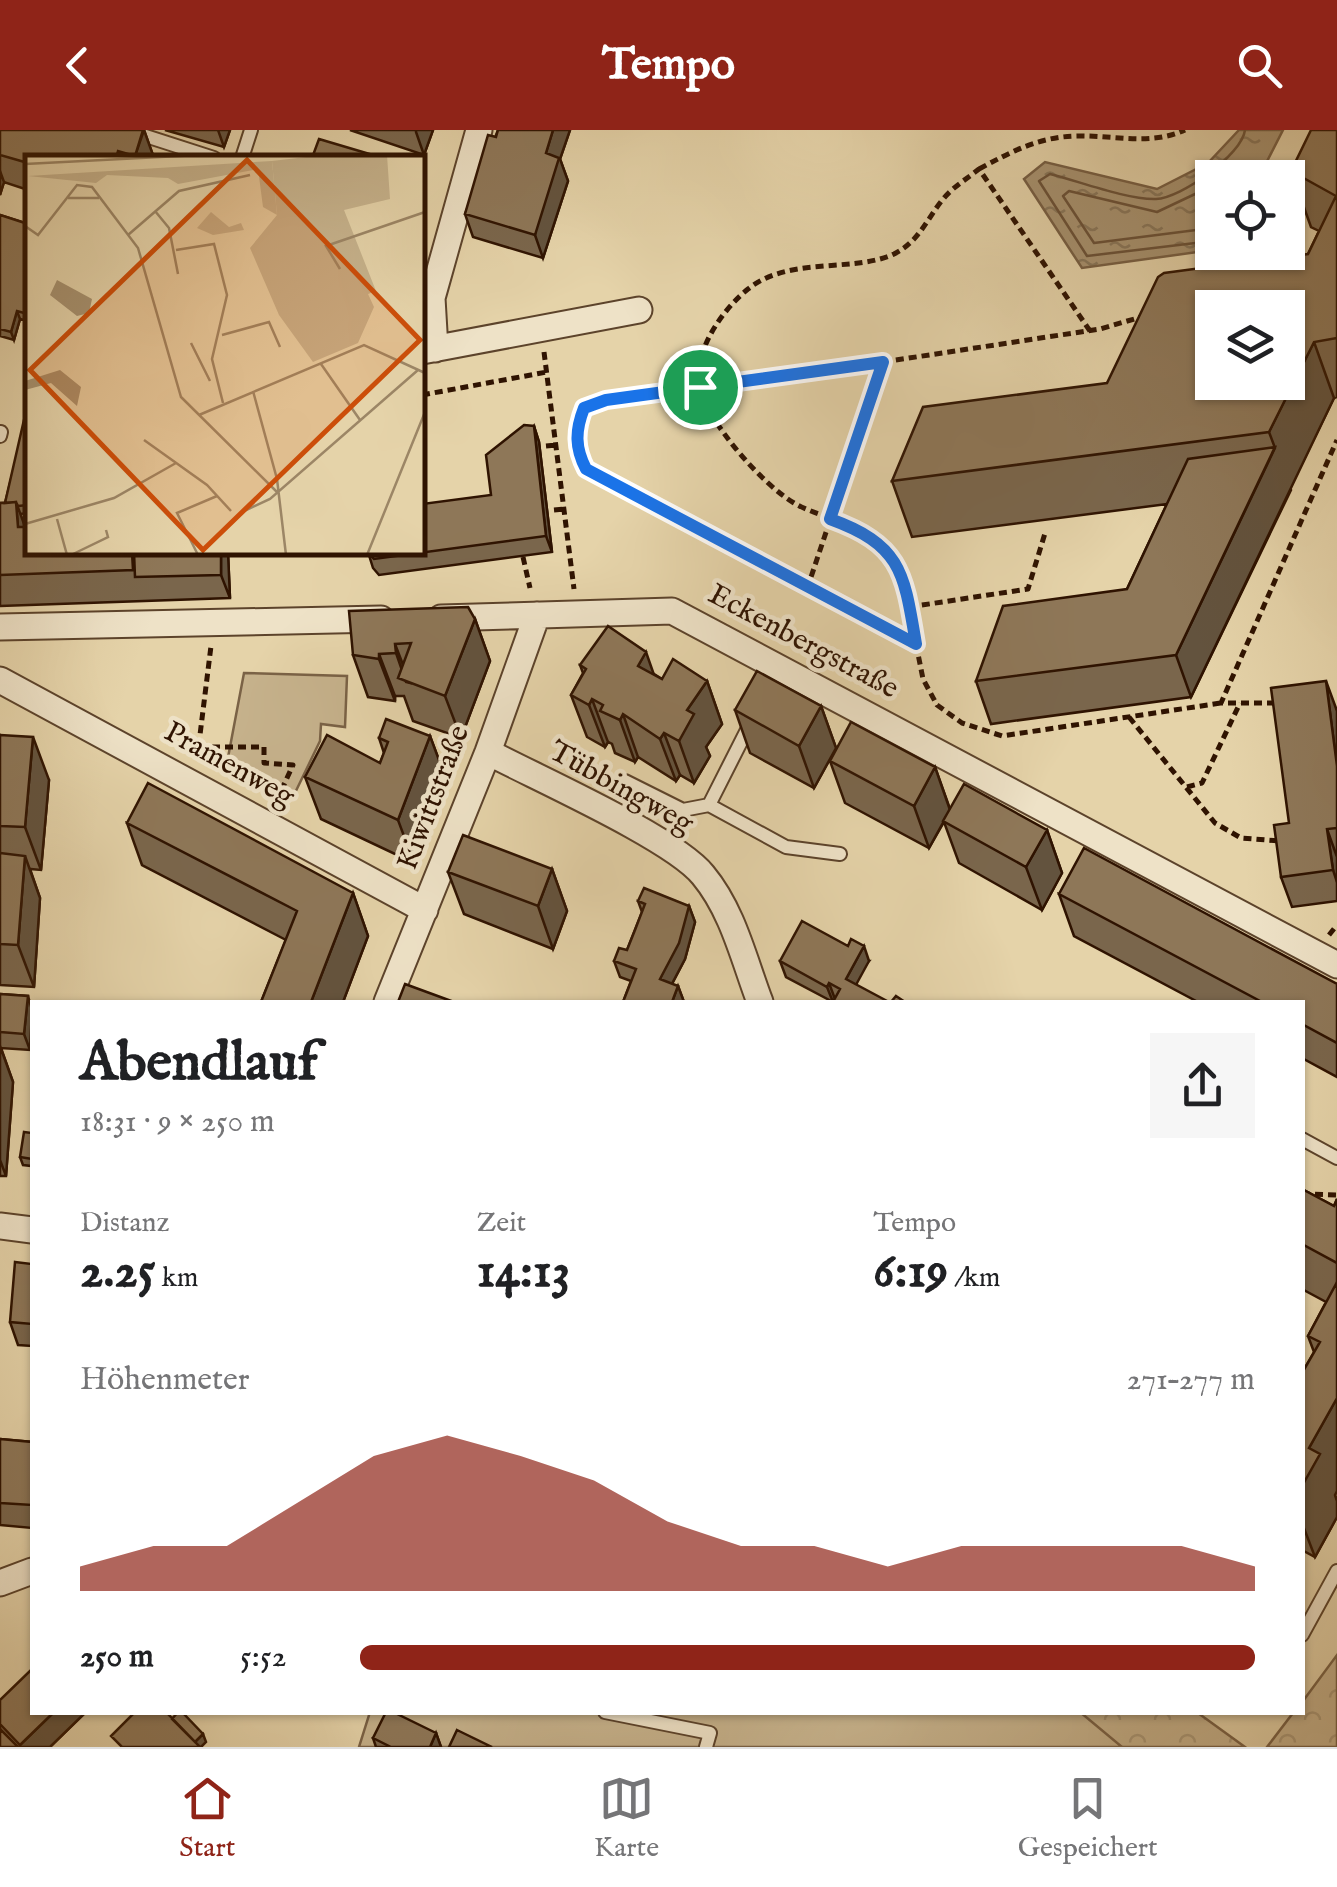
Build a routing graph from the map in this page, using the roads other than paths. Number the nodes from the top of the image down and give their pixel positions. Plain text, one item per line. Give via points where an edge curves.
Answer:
1 (127, 130) edge
2 (251, 130) edge
3 (479, 130) edge
4 (205, 155) edge
5 (243, 155) edge
6 (639, 310) dead end
7 (428, 350) edge
8 (537, 615) junction
9 (0, 627) edge
10 (0, 680) edge
11 (762, 701) edge
12 (488, 752) junction
13 (624, 782) dead end
14 (709, 805) junction
15 (840, 854) dead end
16 (424, 910) junction
17 (1337, 965) edge
18 (389, 1000) edge
19 (758, 1000) edge
20 (1305, 1141) edge
21 (1337, 1158) edge
22 (0, 1226) edge
23 (30, 1230) edge
24 (1337, 1570) edge
25 (30, 1572) edge
26 (0, 1583) edge
27 (1305, 1629) edge
28 (621, 1715) edge
29 (706, 1747) edge

1 - 4 lane
2 - 5 lane
3 - 7 street via 432,298
6 - 7 street
8 - 9 street, Eckenbergstraße
8 - 12 street, Kiwittstraße
8 - 17 street, Eckenbergstraße via 672,610 775,675
10 - 16 street, Pramenweg
11 - 14 lane
12 - 16 street, Kiwittstraße
12 - 19 street, Tübbingweg via 673,851 702,874 726,912
13 - 14 lane via 683,810
14 - 15 lane via 786,847
16 - 18 street, Kiwittstraße
20 - 21 lane
22 - 23 street
24 - 27 lane
25 - 26 street
28 - 29 lane via 710,1733

